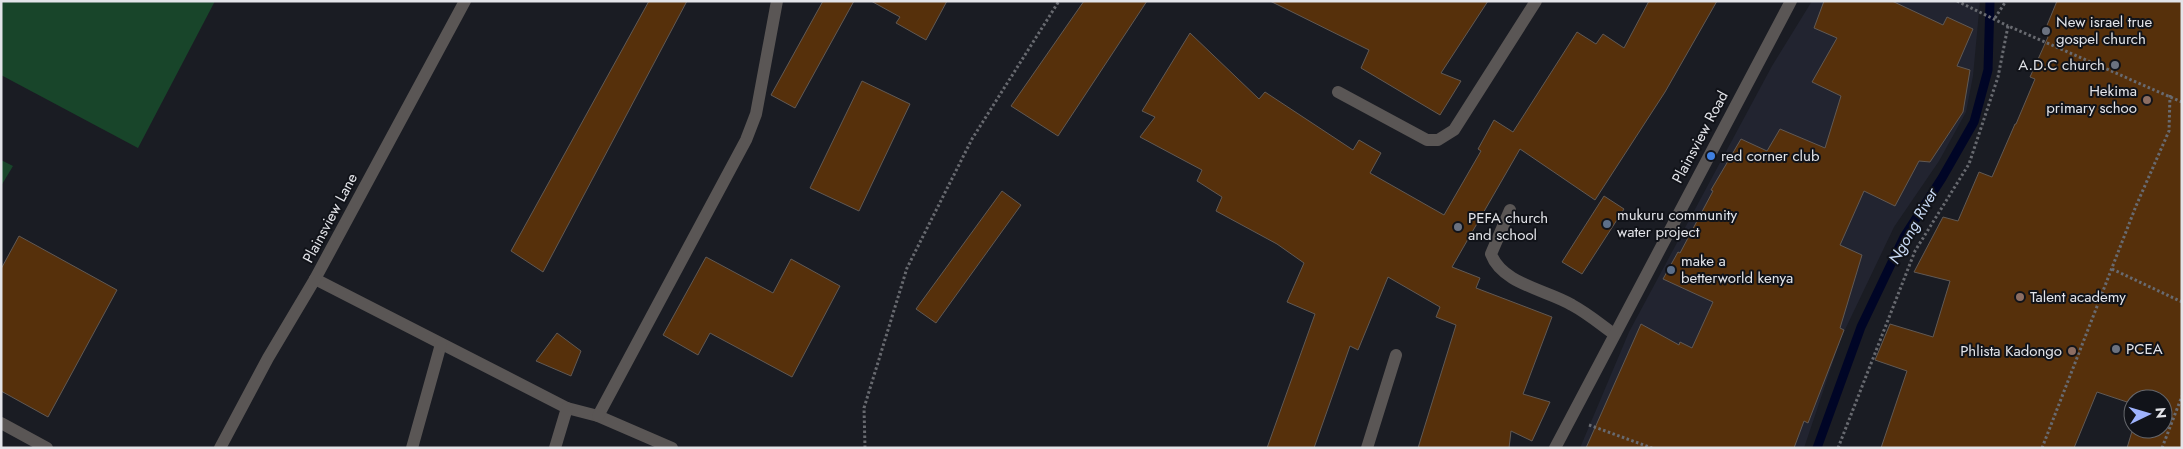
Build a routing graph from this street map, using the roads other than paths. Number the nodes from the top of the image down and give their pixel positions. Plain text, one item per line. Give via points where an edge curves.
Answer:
1 (465, 1) edge
2 (777, 1) edge
3 (1536, 1) edge
4 (1791, 1) edge
5 (1338, 92) dead end
6 (1510, 210) dead end
7 (315, 279) junction
8 (1614, 334) junction
9 (441, 344) junction
10 (1396, 355) dead end
11 (567, 408) junction
12 (598, 416) junction
13 (1, 423) edge
14 (46, 448) edge
15 (220, 448) edge
16 (412, 448) edge
17 (555, 448) edge
18 (672, 448) edge
19 (1367, 448) edge
20 (1555, 448) edge

1 - 7 street, Plainsview Lane
2 - 12 street via 756,114 746,140
3 - 5 street via 1454,130 1438,140 1427,140
4 - 8 street, Plainsview Road
6 - 8 street via 1491,254 1495,264 1514,278 1572,305
7 - 9 street
7 - 15 street, Plainsview Lane
8 - 20 street, Plainsview Road
9 - 11 street
9 - 16 street
10 - 19 street
11 - 12 street
11 - 17 street
12 - 18 street
13 - 14 street

